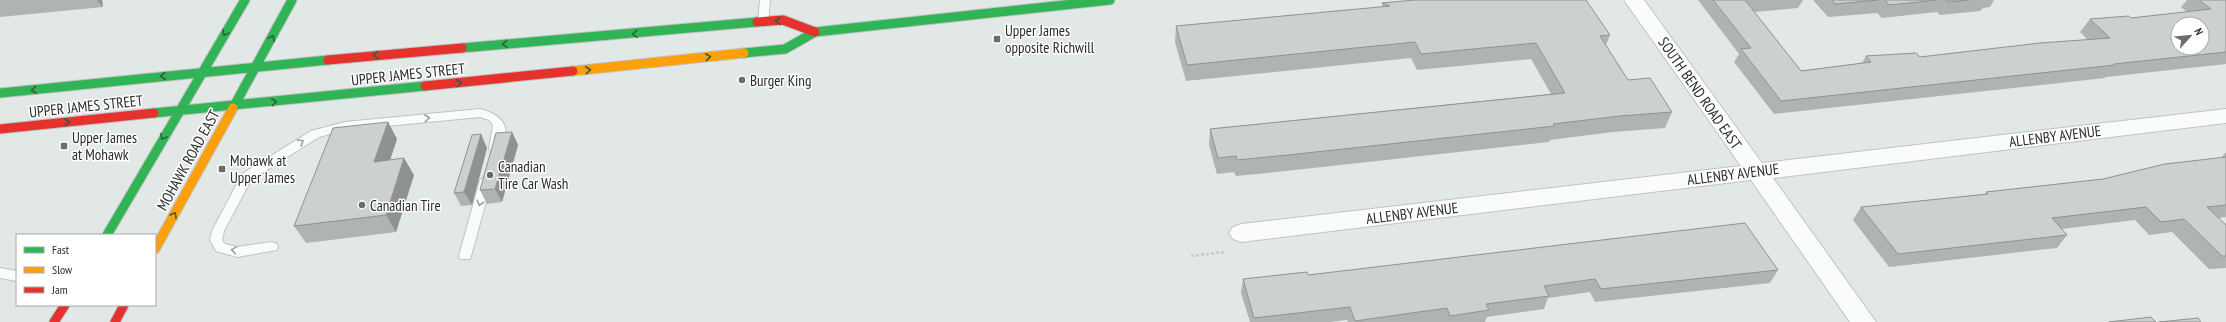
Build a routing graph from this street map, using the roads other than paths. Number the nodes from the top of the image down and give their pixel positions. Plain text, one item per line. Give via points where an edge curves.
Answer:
1 (245, 0) edge
2 (292, 0) edge
3 (765, 0) edge
4 (1110, 0) edge
5 (1634, 0) edge
6 (1090, 1) edge
7 (763, 22) junction
8 (674, 30) junction
9 (815, 32) junction
10 (702, 36) dead end
11 (731, 46) dead end
12 (745, 53) junction
13 (257, 66) junction
14 (202, 72) junction
15 (0, 93) edge
16 (235, 106) junction
17 (178, 111) junction
18 (2226, 116) edge
19 (1, 130) edge
20 (1756, 171) junction
21 (1241, 233) dead end
22 (108, 234) edge
23 (156, 247) edge
24 (272, 247) dead end
25 (465, 256) dead end
26 (64, 306) edge
27 (123, 306) edge
28 (54, 322) edge
29 (115, 322) edge
30 (1864, 322) edge

1 -> 14 main road, MOHAWK ROAD EAST
13 -> 2 main road, MOHAWK ROAD EAST
3 - 7 lane
4 - 6 main road, UPPER JAMES STREET
5 - 20 street, SOUTH BEND ROAD EAST
6 - 9 main road, UPPER JAMES STREET
7 - 8 main road, UPPER JAMES STREET
9 -> 7 main road, UPPER JAMES STREET via 783,20
8 - 10 main road
8 -> 13 main road, UPPER JAMES STREET
9 - 12 main road, UPPER JAMES STREET via 785,49
11 - 12 main road
16 -> 12 main road, UPPER JAMES STREET
13 - 14 main road, UPPER JAMES STREET
13 - 16 main road, MOHAWK ROAD EAST
14 -> 15 main road, UPPER JAMES STREET
14 - 17 main road, MOHAWK ROAD EAST
16 - 17 main road, UPPER JAMES STREET
23 -> 16 main road, MOHAWK ROAD EAST
19 -> 17 main road, UPPER JAMES STREET
17 -> 22 main road, MOHAWK ROAD EAST
18 - 20 street, ALLENBY AVENUE
20 - 21 street, ALLENBY AVENUE
20 - 30 street, SOUTH BEND ROAD EAST
24 -> 25 lane via 236,252 221,248 216,240 218,230 246,177 315,134 346,126 480,113 492,115 498,121 499,133
26 - 28 main road
27 - 29 main road

